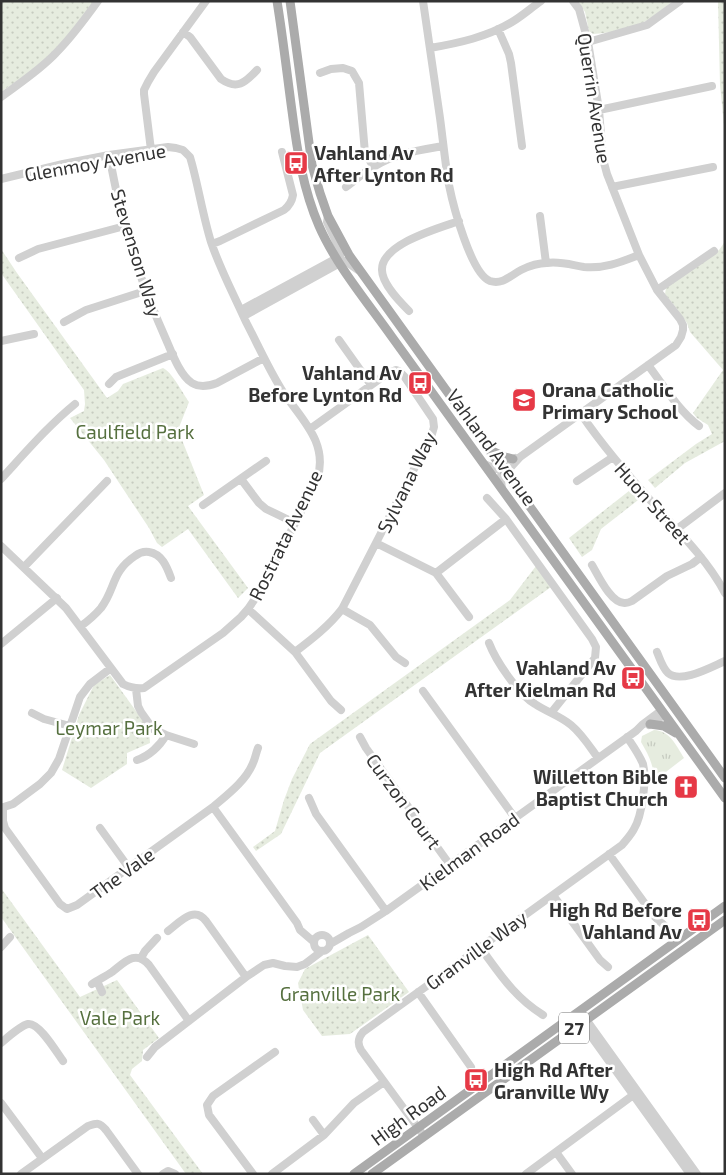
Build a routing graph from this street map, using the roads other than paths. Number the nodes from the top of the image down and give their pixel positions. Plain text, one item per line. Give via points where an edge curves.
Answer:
1 (98, 1) edge
2 (206, 1) edge
3 (277, 1) edge
4 (290, 1) edge
5 (423, 1) edge
6 (541, 1) edge
7 (573, 1) edge
8 (680, 1) edge
9 (498, 29) junction
10 (183, 32) junction
11 (588, 42) junction
12 (430, 48) junction
13 (256, 70) dead end
14 (320, 73) dead end
15 (712, 86) dead end
16 (1, 97) edge
17 (599, 110) junction
18 (444, 146) junction
19 (522, 146) dead end
20 (151, 150) junction
21 (282, 152) dead end
22 (187, 154) joint
23 (109, 155) junction
24 (373, 166) junction
25 (713, 167) dead end
26 (1, 179) edge
27 (346, 187) dead end
28 (612, 187) junction
29 (328, 216) junction
30 (540, 216) dead end
31 (459, 221) junction
32 (124, 226) junction
33 (212, 244) junction
34 (714, 251) dead end
35 (639, 255) junction
36 (19, 258) dead end
37 (339, 260) junction
38 (546, 262) junction
39 (361, 272) junction
40 (657, 290) junction
41 (145, 291) junction
42 (409, 311) dead end
43 (242, 313) junction
44 (64, 322) dead end
45 (34, 334) dead end
46 (339, 340) dead end
47 (1, 341) edge
48 (173, 354) junction
49 (264, 358) junction
50 (648, 365) junction
51 (109, 384) dead end
52 (371, 384) junction
53 (75, 404) dead end
54 (581, 414) junction
55 (699, 426) dead end
56 (310, 429) junction
57 (488, 448) junction
58 (613, 457) junction
59 (516, 458) junction
60 (266, 461) dead end
61 (484, 464) junction
62 (502, 469) junction
63 (1, 479) edge
64 (241, 479) junction
65 (108, 480) dead end
66 (577, 482) dead end
67 (502, 489) junction
68 (725, 493) edge
69 (487, 498) dead end
70 (203, 505) dead end
71 (506, 519) junction
72 (295, 523) junction
73 (677, 529) junction
74 (376, 544) junction
75 (1, 546) edge
76 (701, 557) junction
77 (592, 564) dead end
78 (24, 567) junction
79 (436, 573) junction
80 (171, 578) dead end
81 (724, 588) edge
82 (57, 598) junction
83 (248, 609) junction
84 (342, 609) junction
85 (469, 617) dead end
86 (81, 626) junction
87 (490, 643) dead end
88 (1, 644) edge
89 (295, 652) junction
90 (657, 652) dead end
91 (725, 661) edge
92 (405, 663) dead end
93 (111, 668) junction
94 (656, 682) junction
95 (136, 689) junction
96 (423, 691) dead end
97 (341, 710) dead end
98 (552, 712) junction
99 (660, 712) junction
100 (32, 713) dead end
101 (683, 719) junction
102 (650, 724) junction
103 (70, 726) junction
104 (636, 731) junction
105 (166, 735) junction
106 (680, 736) junction
107 (360, 737) dead end
108 (627, 738) junction
109 (194, 744) dead end
110 (258, 748) dead end
111 (598, 758) junction
112 (137, 760) dead end
113 (725, 778) edge
114 (309, 798) dead end
115 (725, 798) edge
116 (2, 808) edge
117 (213, 808) junction
118 (514, 818) junction
119 (100, 828) dead end
120 (609, 854) junction
121 (450, 865) junction
122 (129, 868) junction
123 (553, 895) junction
124 (725, 906) edge
125 (386, 911) junction
126 (725, 920) edge
127 (666, 927) dead end
128 (168, 931) dead end
129 (349, 933) junction
130 (10, 938) dead end
131 (157, 938) dead end
132 (319, 942) junction
133 (1, 947) edge
134 (480, 947) junction
135 (141, 958) junction
136 (608, 967) dead end
137 (246, 977) junction
138 (102, 992) dead end
139 (418, 992) junction
140 (577, 1012) junction
141 (543, 1015) dead end
142 (189, 1021) junction
143 (584, 1021) junction
144 (1, 1043) edge
145 (143, 1046) dead end
146 (275, 1052) dead end
147 (63, 1061) dead end
148 (471, 1067) dead end
149 (384, 1082) junction
150 (636, 1094) junction
151 (1, 1104) edge
152 (313, 1120) dead end
153 (418, 1128) junction
154 (324, 1135) junction
155 (424, 1136) junction
156 (556, 1152) junction
157 (42, 1158) junction
158 (21, 1174) edge
159 (138, 1174) edge
160 (163, 1174) edge
161 (175, 1174) edge
162 (253, 1174) edge
163 (272, 1174) edge
164 (354, 1174) edge
165 (372, 1174) edge
166 (526, 1174) edge
167 (572, 1174) edge
168 (690, 1174) edge
169 (698, 1174) edge

1 - 16 street via 55,54
2 - 10 street
3 - 37 main road, Vahland Avenue via 304,183 319,227
4 - 29 main road, Vahland Avenue via 312,165
5 - 12 street
6 - 9 street
7 - 11 street, Querrin Avenue via 579,9
8 - 11 street via 648,25
9 - 12 street via 469,40
9 - 19 street via 512,63
10 - 13 street via 228,84 241,84
10 - 20 street via 144,90
11 - 17 street, Querrin Avenue
12 - 18 street
14 - 24 street via 331,68 343,68 352,71 359,83 365,153
15 - 17 street
17 - 28 street, Querrin Avenue via 603,158
18 - 24 street via 406,152
18 - 31 street
20 - 22 street, Glenmoy Avenue via 168,147
20 - 23 street, Glenmoy Avenue
21 - 33 street via 293,195 287,207
22 - 33 street, Rostrata Avenue
23 - 26 street, Glenmoy Avenue
23 - 32 street, Stevenson Way
24 - 27 street
25 - 28 street
28 - 35 street, Querrin Avenue
29 - 37 street via 327,222 340,250
29 - 39 main road, Vahland Avenue
30 - 38 street
31 - 38 street via 473,261 489,280 503,281 521,270
31 - 42 street via 416,237 384,260 385,282
32 - 36 street via 38,248
32 - 41 street, Stevenson Way
33 - 43 street, Rostrata Avenue
34 - 40 street
35 - 38 street via 594,267
35 - 40 street, Querrin Avenue
37 - 39 street
37 - 43 street
37 - 61 main road, Vahland Avenue
39 - 57 main road, Vahland Avenue
40 - 50 street, Querrin Avenue via 680,319 683,330 676,344
41 - 44 street via 81,312
41 - 48 street, Stevenson Way
43 - 49 street, Rostrata Avenue
45 - 47 street
46 - 52 street
48 - 49 street, Stevenson Way via 187,379 192,384 205,387
48 - 51 street via 116,377
49 - 56 street, Rostrata Avenue via 282,391
50 - 54 street, Querrin Avenue
50 - 55 street
52 - 56 street, Sylvana Way
52 - 74 street, Sylvana Way via 392,371 399,371 434,423 432,434
53 - 63 street
54 - 58 street, Huon Street
54 - 59 street, Querrin Avenue
56 - 72 street, Rostrata Avenue via 320,454 320,471
57 - 59 main road
57 - 62 main road, Vahland Avenue
58 - 66 street
58 - 73 street, Huon Street
59 - 62 street, Querrin Avenue via 510,468
60 - 64 street
61 - 62 street
61 - 67 main road, Vahland Avenue
62 - 67 street
62 - 94 main road, Vahland Avenue
64 - 70 street
64 - 72 street via 258,503
65 - 78 street
67 - 99 main road, Vahland Avenue
68 - 73 street
69 - 71 street
71 - 79 street
71 - 98 street via 596,646 594,658
72 - 83 street, Rostrata Avenue
73 - 76 street, Huon Street
74 - 79 street
74 - 84 street, Sylvana Way
75 - 78 street
76 - 77 street via 626,603 614,599
76 - 81 street, Huon Street
78 - 82 street
79 - 85 street
80 - 86 street via 160,557 149,552 139,554 122,566 101,607
82 - 86 street
82 - 88 street
83 - 89 street
83 - 95 street, Rostrata Avenue via 215,639 144,688
84 - 89 street, Sylvana Way via 325,628
84 - 92 street via 370,625 396,657
86 - 93 street
87 - 98 street via 494,655 524,696
89 - 97 street
90 - 91 street via 667,672 677,677
93 - 95 street via 123,684
93 - 103 street via 90,684 80,697
94 - 99 main road via 657,692 664,703
94 - 101 main road, Vahland Avenue
95 - 105 street via 141,712 154,729
96 - 118 street
98 - 111 street via 574,727
99 - 101 main road
99 - 102 street, Kielman Road
99 - 104 street, Kielman Road
99 - 106 main road, Vahland Avenue
100 - 103 street
101 - 113 main road, Vahland Avenue
102 - 104 street, Kielman Road
102 - 106 main road via 664,726
103 - 116 street via 59,760 51,773 13,804
104 - 108 street, Kielman Road
105 - 109 street
105 - 112 street via 146,757
106 - 115 main road, Vahland Avenue
107 - 121 street, Curzon Court
108 - 111 street, Kielman Road
108 - 120 street, Granville Way via 643,764 644,791 634,829 622,845
110 - 117 street, The Vale via 244,778
111 - 118 street, Kielman Road
114 - 125 street via 316,814
116 - 122 street, The Vale via 5,828 60,904 68,909 77,906
117 - 122 street, The Vale
117 - 132 street, Kielman Road via 300,930
118 - 121 street, Kielman Road
119 - 122 street
120 - 123 street, Granville Way
120 - 127 street via 654,916
121 - 125 street, Kielman Road
123 - 134 street, Granville Way
123 - 136 street
124 - 140 main road, High Road / 27
125 - 129 street, Kielman Road
126 - 143 main road, High Road / 27
128 - 137 street via 191,915 200,915
129 - 132 street, Kielman Road
129 - 132 street, Kielman Road via 330,944 330,939
130 - 133 street
131 - 135 street
132 - 137 street via 306,964 293,967 273,963
134 - 139 street, Granville Way
134 - 141 street via 514,992
135 - 138 street via 129,959 94,983
135 - 142 street
137 - 142 street
139 - 148 street
139 - 149 street, Granville Way via 358,1039 360,1050
140 - 143 street
140 - 153 main road, High Road / 27
142 - 145 street via 148,1054
143 - 150 street
143 - 155 main road, High Road / 27
144 - 147 street via 22,1027 32,1024 42,1032
146 - 162 street via 213,1096 207,1105 209,1115
149 - 153 street, Granville Way
149 - 154 street via 354,1103
150 - 156 street
150 - 168 street
150 - 169 street
151 - 157 street
152 - 154 street
153 - 155 street, Granville Way
153 - 164 main road, High Road / 27
154 - 163 street
155 - 165 main road, High Road / 27
156 - 166 street
156 - 167 street
157 - 158 street
157 - 159 street via 97,1123 102,1125
160 - 161 street

